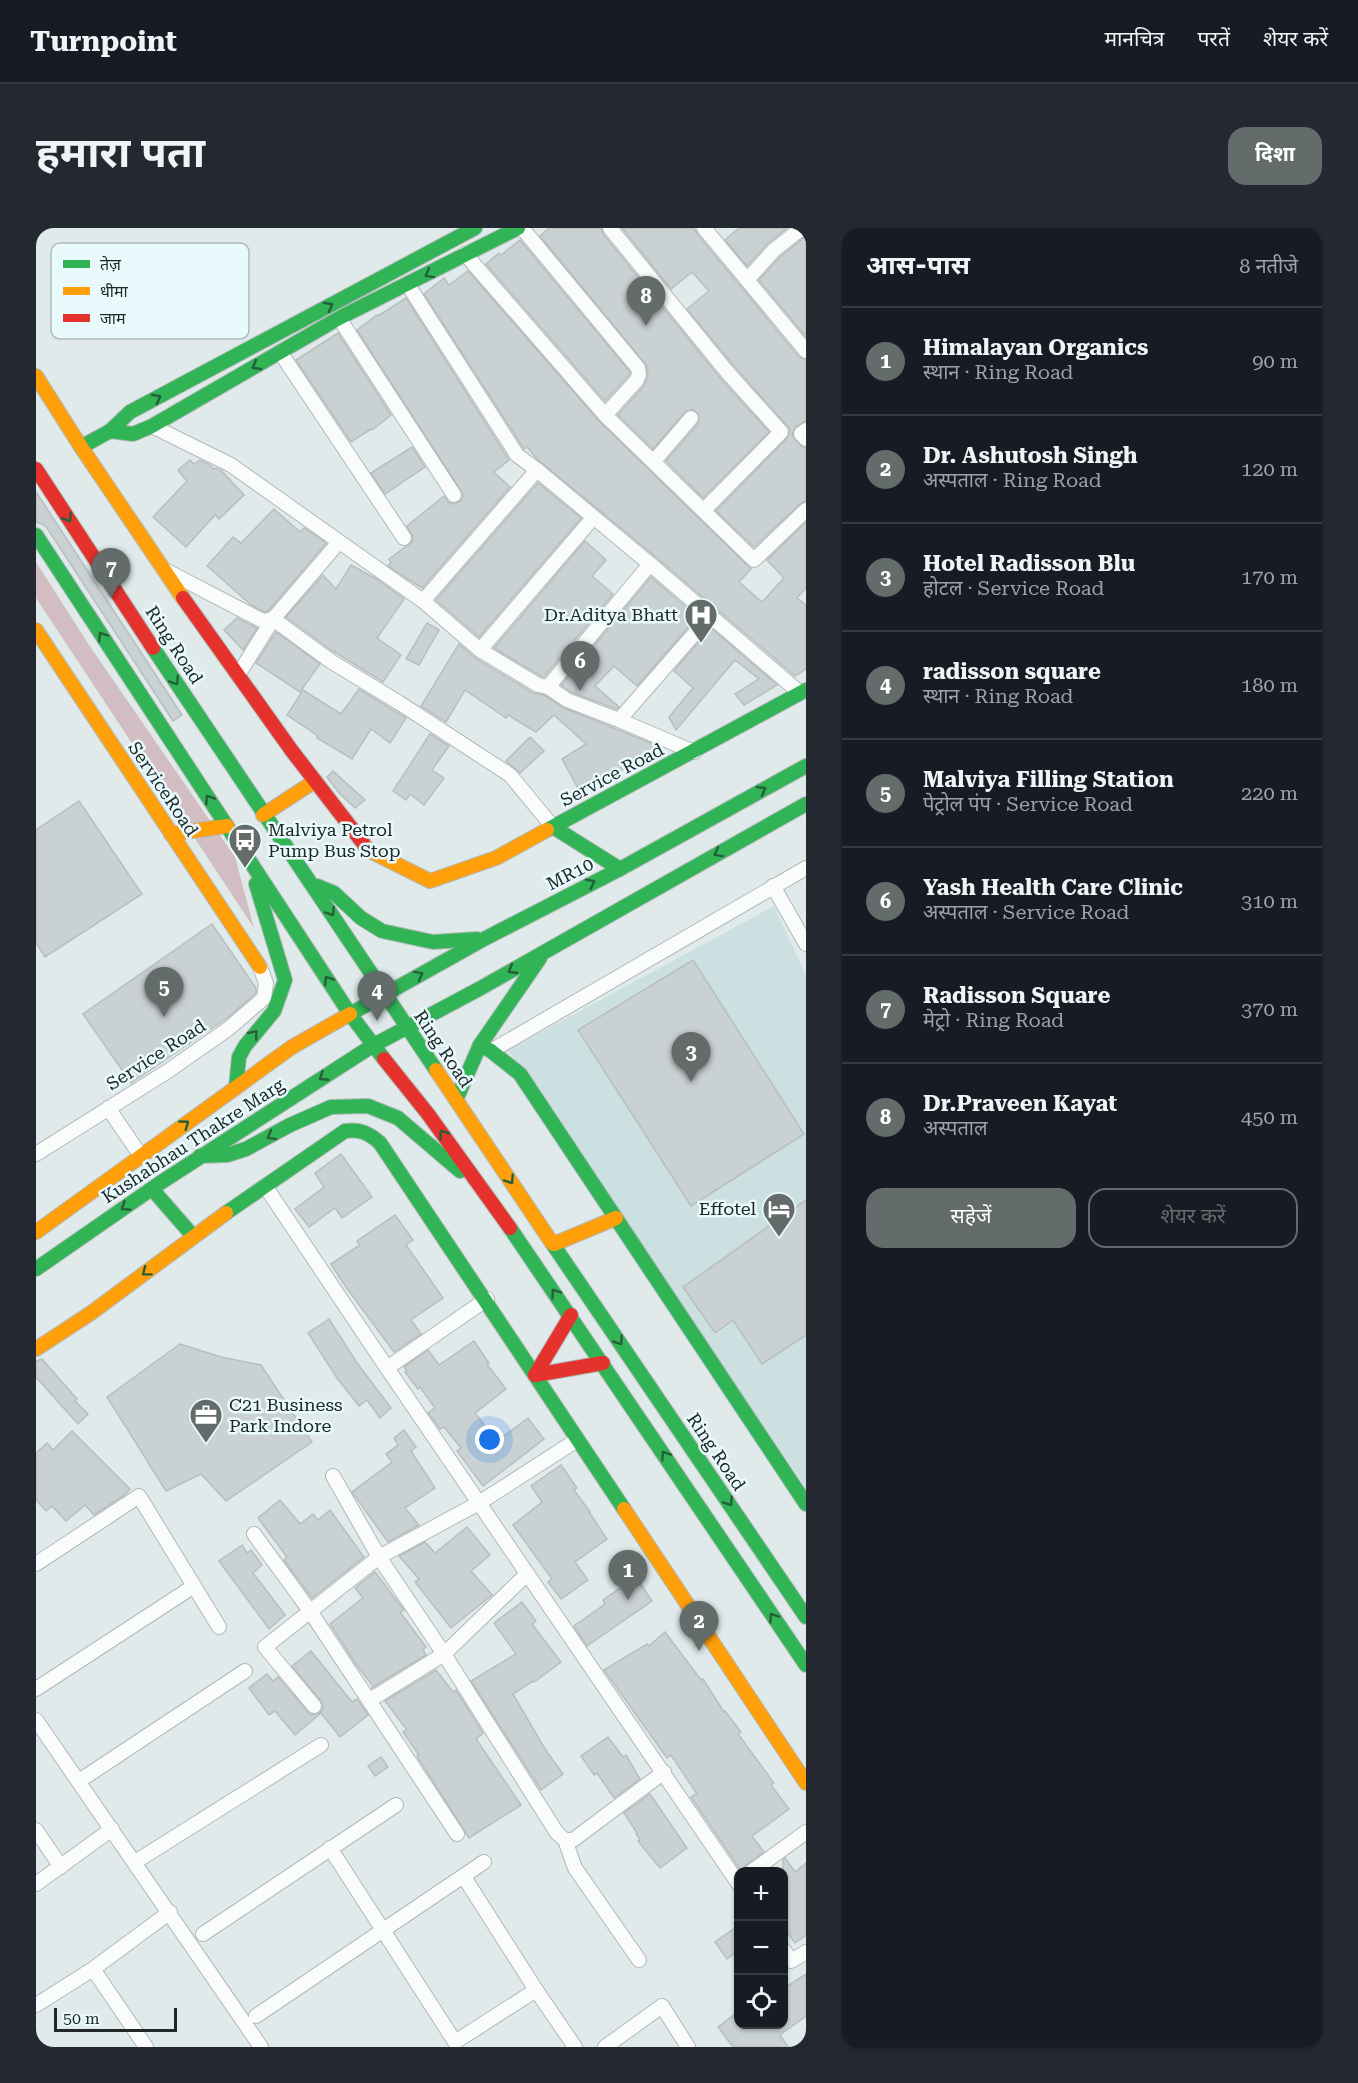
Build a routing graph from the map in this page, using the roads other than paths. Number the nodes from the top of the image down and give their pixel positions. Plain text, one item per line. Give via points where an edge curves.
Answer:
1 (475, 228) edge
2 (520, 228) edge
3 (610, 228) edge
4 (704, 228) edge
5 (802, 228) edge
6 (465, 254) junction
7 (747, 280) junction
8 (408, 285) junction
9 (339, 318) junction
10 (806, 351) edge
11 (280, 352) junction
12 (36, 376) edge
13 (605, 415) junction
14 (691, 418) dead end
15 (152, 426) junction
16 (806, 430) edge
17 (110, 431) junction
18 (806, 440) edge
19 (81, 447) junction
20 (654, 461) junction
21 (36, 469) edge
22 (537, 470) junction
23 (454, 495) dead end
24 (704, 510) junction
25 (806, 510) edge
26 (593, 518) junction
27 (36, 535) edge
28 (404, 538) dead end
29 (339, 542) junction
30 (650, 564) junction
31 (161, 568) junction
32 (423, 602) junction
33 (709, 617) junction
34 (273, 619) junction
35 (36, 630) edge
36 (480, 650) junction
37 (238, 675) junction
38 (548, 687) junction
39 (803, 691) edge
40 (620, 720) junction
41 (694, 752) junction
42 (806, 766) edge
43 (315, 781) junction
44 (806, 804) edge
45 (263, 815) junction
46 (227, 826) junction
47 (553, 827) junction
48 (171, 834) junction
49 (248, 859) junction
50 (806, 868) edge
51 (620, 869) junction
52 (313, 885) junction
53 (773, 886) junction
54 (484, 939) junction
55 (806, 944) edge
56 (546, 950) junction
57 (260, 967) joint
58 (385, 994) junction
59 (350, 1014) junction
60 (406, 1027) junction
61 (372, 1046) junction
62 (485, 1048) junction
63 (236, 1087) junction
64 (456, 1100) junction
65 (108, 1108) junction
66 (36, 1154) edge
67 (141, 1156) junction
68 (200, 1156) junction
69 (265, 1186) junction
70 (152, 1189) junction
71 (483, 1191) junction
72 (616, 1218) junction
73 (36, 1232) edge
74 (193, 1236) junction
75 (554, 1244) junction
76 (36, 1269) edge
77 (487, 1299) junction
78 (571, 1315) junction
79 (36, 1348) edge
80 (603, 1363) junction
81 (387, 1368) junction
82 (535, 1375) junction
83 (577, 1440) junction
84 (333, 1476) dead end
85 (479, 1503) junction
86 (806, 1503) edge
87 (254, 1534) dead end
88 (380, 1557) junction
89 (36, 1564) edge
90 (527, 1574) junction
91 (194, 1586) junction
92 (310, 1611) junction
93 (806, 1617) edge
94 (219, 1627) dead end
95 (444, 1654) junction
96 (806, 1665) edge
97 (245, 1671) dead end
98 (36, 1689) edge
99 (370, 1700) junction
100 (314, 1706) dead end
101 (36, 1720) edge
102 (321, 1745) dead end
103 (664, 1772) junction
104 (79, 1781) junction
105 (806, 1783) edge
106 (396, 1805) dead end
107 (112, 1829) junction
108 (36, 1830) edge
109 (806, 1832) edge
110 (457, 1834) dead end
111 (565, 1840) junction
112 (330, 1848) junction
113 (135, 1862) junction
114 (484, 1862) dead end
115 (61, 1867) junction
116 (758, 1867) edge
117 (464, 1876) junction
118 (734, 1876) edge
119 (36, 1884) edge
120 (170, 1912) junction
121 (384, 1931) junction
122 (203, 1934) dead end
123 (806, 1952) edge
124 (788, 1959) edge
125 (639, 1960) dead end
126 (93, 1969) junction
127 (536, 1990) junction
128 (36, 2005) edge
129 (256, 2016) dead end
130 (452, 2045) edge
131 (145, 2047) edge
132 (261, 2047) edge
133 (575, 2047) edge
134 (605, 2047) edge
135 (688, 2047) edge

17 -> 1 main road via 130,412
2 - 6 main road
2 - 13 street via 638,368 637,380
3 - 24 street via 781,432
4 - 7 street
5 - 7 street via 774,250
6 -> 8 main road
6 - 13 street
7 - 10 street
8 - 9 main road
8 - 22 street via 517,455
9 - 11 main road
9 - 23 street
11 -> 15 main road
11 - 28 street
12 - 19 main road
13 - 20 street
14 - 20 street
15 - 17 main road via 133,435
15 - 29 street via 231,465
16 - 18 street via 801,434
17 - 19 main road
19 - 31 main road
20 - 24 street
21 -> 45 main road, Ring Road
22 - 26 street
22 - 32 street
24 - 25 street via 754,560
26 - 30 street
26 - 36 street
46 -> 27 main road
29 - 32 street
29 - 34 street
30 - 33 street
30 - 38 street
31 - 34 street via 263,621
31 - 37 main road
32 - 36 street
33 - 39 street
33 - 40 street
34 - 37 street
34 - 47 street via 332,662 510,775
35 - 48 main road, ServiceRoad
36 - 38 street via 538,685
37 - 43 main road
38 - 40 street via 567,700
39 - 41 main road, Service Road
40 - 41 street
41 - 47 main road, Service Road
51 -> 42 main road, MR10
43 - 45 main road
43 - 47 main road, Service Road via 368,850 430,881 496,858
44 -> 56 main road
45 - 52 main road, Ring Road
46 - 48 main road
46 - 49 main road
47 - 51 main road
48 - 57 main road, ServiceRoad
59 -> 49 main road
63 -> 49 main road via 239,1057 274,1011 285,980
50 - 53 street
54 -> 51 main road, MR10
52 - 54 main road via 334,894 382,931 433,942
52 -> 58 main road, Ring Road
53 - 55 street
53 - 62 street
58 -> 54 main road, MR10
56 -> 60 main road
56 - 62 main road via 506,1005
57 - 65 street, Service Road via 266,983 264,998 228,1029
58 - 59 main road, MR10
58 - 60 main road, Ring Road
59 - 61 main road
59 - 63 main road, Kushabhau Thakre Marg via 292,1047
60 - 61 main road
60 - 64 main road, Ring Road
61 -> 68 main road, Kushabhau Thakre Marg
71 -> 61 main road via 438,1126
62 - 64 main road
62 - 72 main road via 520,1074
67 -> 63 main road, Kushabhau Thakre Marg
64 -> 75 main road, Ring Road
65 - 66 street, Service Road
65 - 67 street
67 - 73 main road, Kushabhau Thakre Marg
68 - 70 main road, Kushabhau Thakre Marg
71 -> 68 main road via 398,1118 369,1106 331,1107 246,1149 227,1155
69 - 74 main road
69 - 77 main road via 345,1131 362,1130 370,1134
69 - 81 street
70 - 74 main road
70 -> 76 main road, Kushabhau Thakre Marg
78 -> 71 main road
72 - 75 main road
72 - 86 main road
74 -> 79 main road via 92,1313
75 -> 93 main road, Ring Road
77 - 81 street
77 - 82 main road
78 - 80 main road
78 - 82 main road
80 - 82 main road
96 -> 80 main road
81 - 85 street
82 - 83 main road
83 - 85 street
83 - 105 main road
84 - 88 street
85 - 88 street
85 - 90 street
87 - 92 street
88 - 92 street
88 - 95 street
89 - 91 street via 139,1496
90 - 95 street
90 - 103 street
91 - 94 street
91 - 98 street
92 - 99 street
92 - 100 street via 265,1647
95 - 99 street
95 - 111 street
97 - 104 street
99 - 110 street
101 - 104 street
102 - 113 street
103 - 111 street via 573,1840
103 - 118 street
104 - 107 street
106 - 112 street
107 - 113 street
107 - 115 street
108 - 115 street
109 - 116 street
111 - 125 street via 575,1868
112 - 121 street
112 - 122 street
113 - 120 street
114 - 117 street
115 - 119 street
117 - 121 street
117 - 127 street
120 - 126 street
120 - 132 street
121 - 129 street
121 - 130 street
123 - 124 street
126 - 128 street
126 - 131 street
127 - 130 street
127 - 133 street
134 - 135 street via 662,2006

